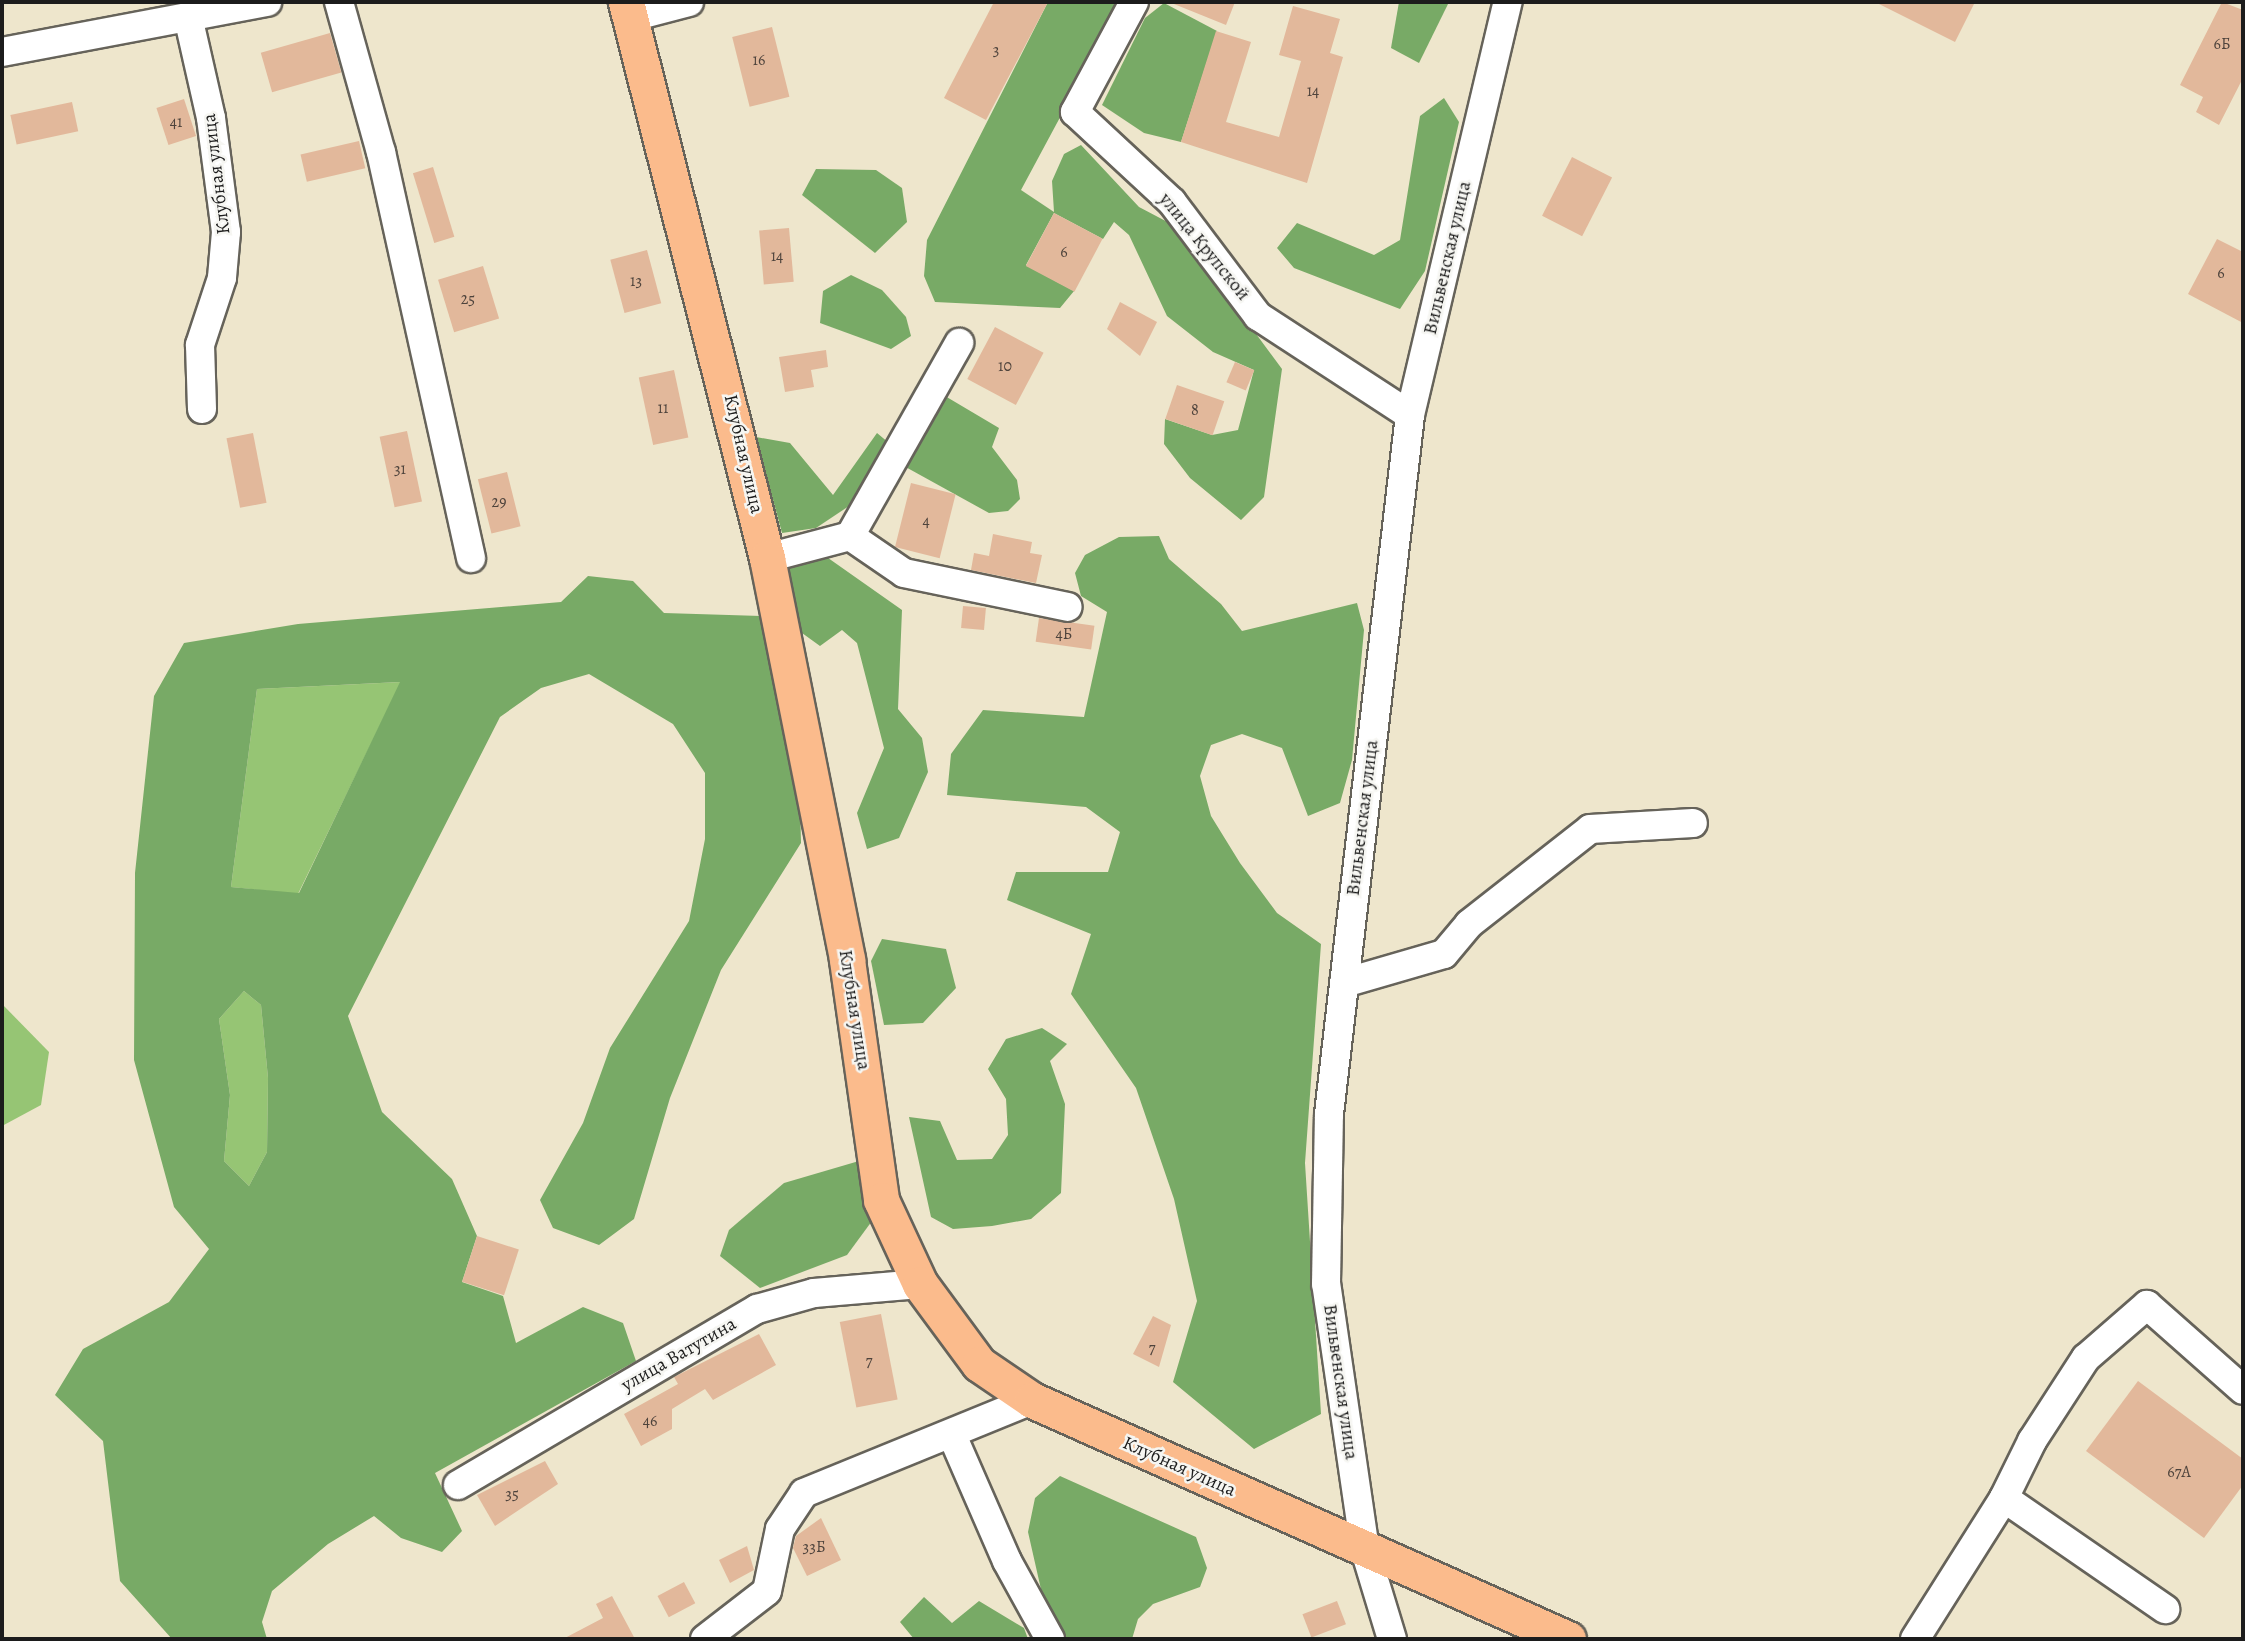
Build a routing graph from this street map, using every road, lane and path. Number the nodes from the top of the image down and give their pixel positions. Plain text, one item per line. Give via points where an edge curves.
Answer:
1 (267, 2) edge
2 (339, 2) edge
3 (689, 2) edge
4 (1135, 2) edge
5 (1508, 2) edge
6 (629, 9) edge
7 (189, 21) junction
8 (2, 52) edge
9 (959, 343) dead end
10 (202, 409) dead end
11 (1410, 415) junction
12 (850, 536) junction
13 (471, 558) dead end
14 (767, 558) junction
15 (1068, 607) dead end
16 (1693, 823) dead end
17 (1344, 983) junction
18 (920, 1284) junction
19 (2243, 1390) edge
20 (1031, 1400) junction
21 (952, 1435) junction
22 (458, 1485) dead end
23 (2004, 1498) junction
24 (1365, 1550) junction
25 (2165, 1609) dead end
26 (705, 1639) edge
27 (1050, 1639) edge
28 (1392, 1639) edge
29 (1568, 1639) edge
30 (1915, 1639) edge

1 - 7 street
2 - 13 street via 382,152
3 - 6 street
4 - 11 street, улица Крупской via 1075,111 1172,202 1258,316
5 - 11 street, Вильвенская улица
6 - 14 main road, Клубная улица
7 - 8 street
7 - 10 street, Клубная улица via 211,118 226,232 222,278 200,345
9 - 12 street
11 - 17 street, Вильвенская улица
12 - 14 street
12 - 15 street via 904,573
14 - 18 main road, Клубная улица via 847,960 881,1200
16 - 17 street via 1590,829 1469,924 1444,954
17 - 24 street, Вильвенская улица via 1329,1114 1326,1284
18 - 20 main road, Клубная улица via 979,1364
18 - 22 street, улица Ватутина via 814,1293 757,1309
19 - 23 street via 2147,1305 2086,1358 2032,1441
20 - 21 street
20 - 24 main road, Клубная улица
21 - 26 street via 804,1493 780,1529 767,1591
21 - 27 street via 1007,1561
23 - 25 street
23 - 30 street
24 - 28 street, Вильвенская улица
24 - 29 main road, Клубная улица

